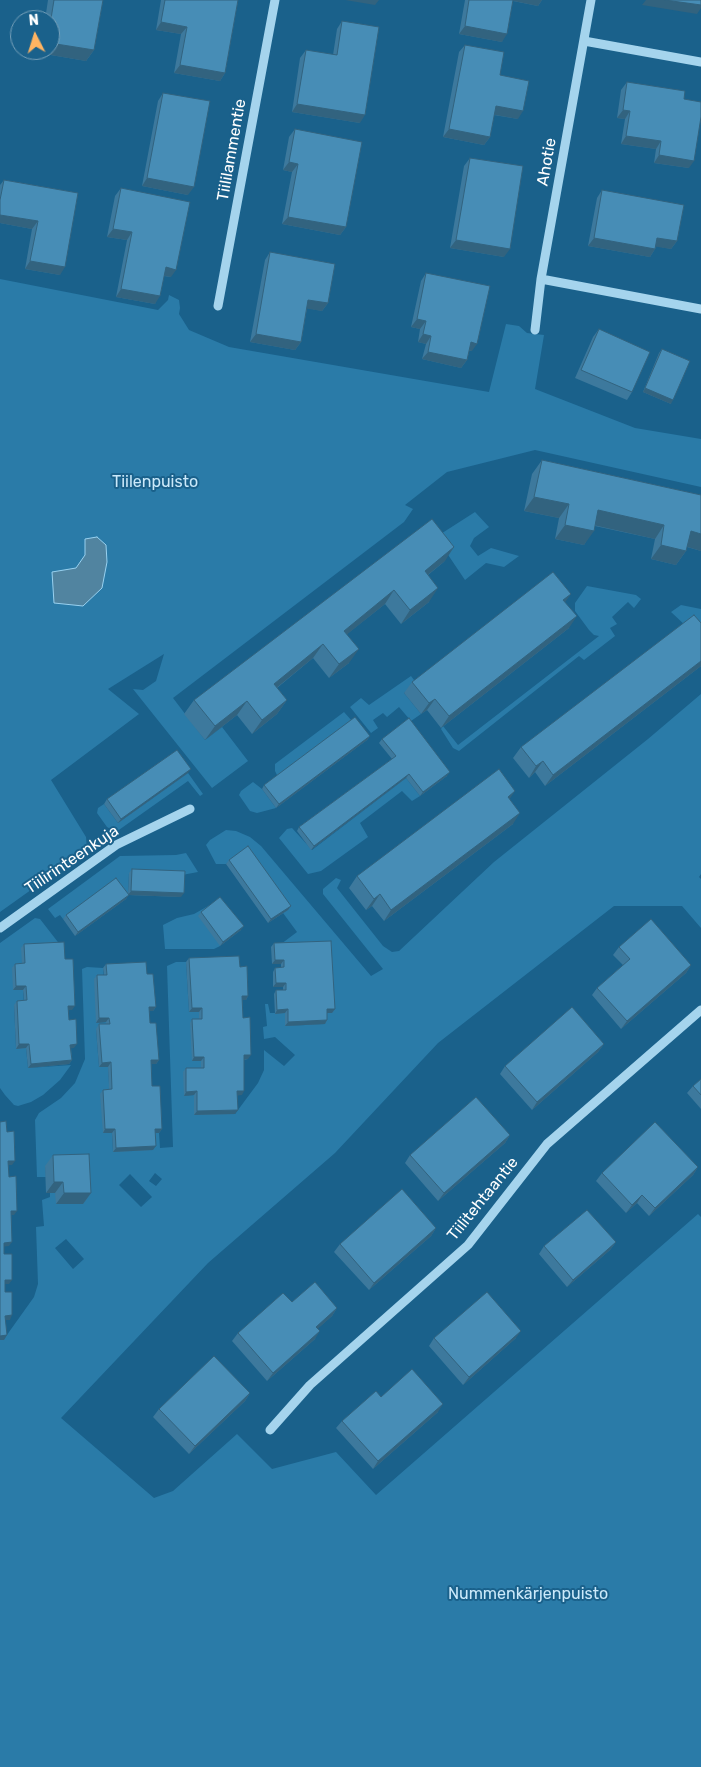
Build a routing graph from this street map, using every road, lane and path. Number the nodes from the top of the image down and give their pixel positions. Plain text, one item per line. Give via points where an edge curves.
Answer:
1 (275, 0) edge
2 (591, 0) edge
3 (584, 41) junction
4 (701, 62) edge
5 (541, 279) junction
6 (218, 306) dead end
7 (701, 309) edge
8 (535, 330) dead end
9 (190, 809) dead end
10 (0, 928) edge
11 (701, 1010) edge
12 (270, 1430) dead end

1 - 6 street, Tiililammentie
2 - 3 street, Ahotie
3 - 4 street
3 - 5 street, Ahotie
5 - 7 street
5 - 8 street, Ahotie
9 - 10 street, Tiilirinteenkuja via 116,845
11 - 12 street, Tiilitehtaantie via 547,1144 468,1245 310,1385

